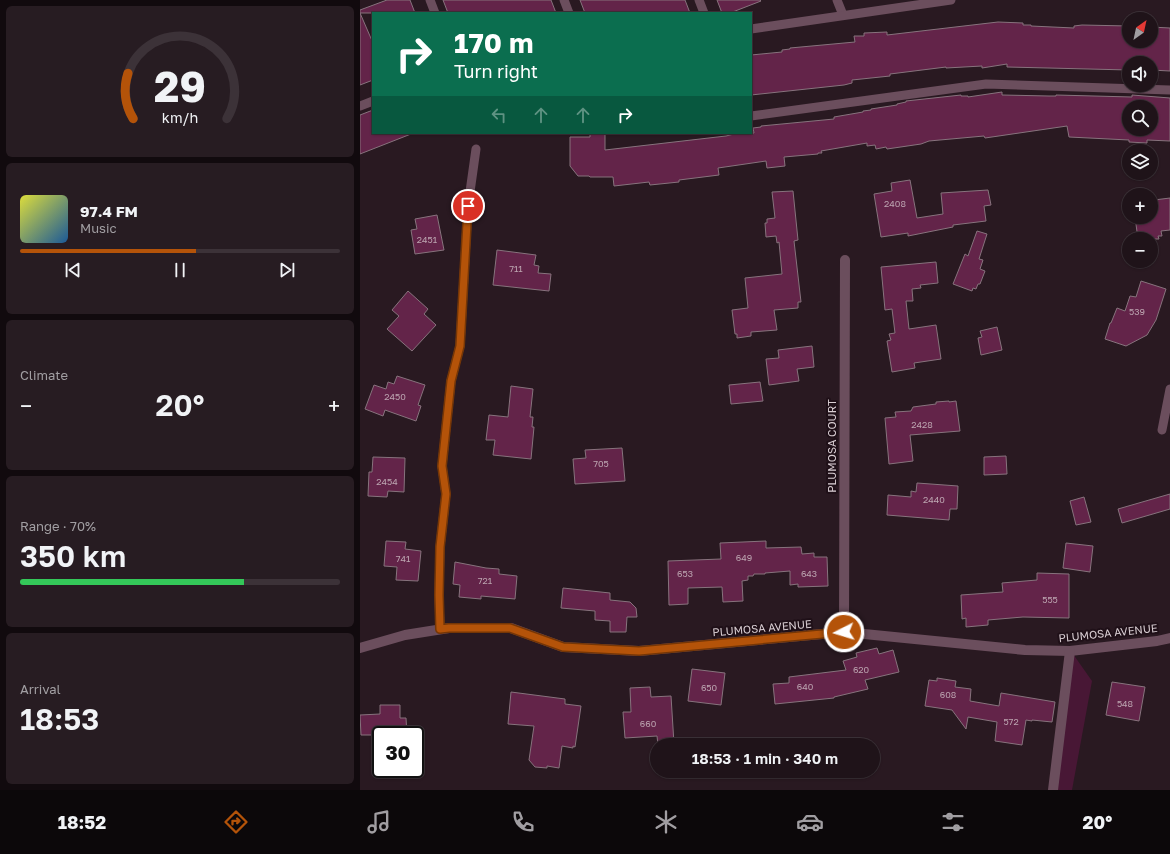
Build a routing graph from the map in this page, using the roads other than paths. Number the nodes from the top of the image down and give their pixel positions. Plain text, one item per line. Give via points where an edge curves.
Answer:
1 (430, 0) edge
2 (564, 0) edge
3 (699, 0) edge
4 (837, 0) edge
5 (951, 0) edge
6 (435, 12) edge
7 (569, 12) edge
8 (704, 12) edge
9 (843, 15) junction
10 (752, 29) edge
11 (1170, 90) edge
12 (372, 102) edge
13 (360, 106) edge
14 (752, 116) edge
15 (476, 149) dead end
16 (845, 260) dead end
17 (1170, 388) edge
18 (1162, 430) dead end
19 (440, 629) junction
20 (844, 632) junction
21 (1170, 638) edge
22 (360, 648) edge
23 (1070, 651) junction
24 (1053, 790) edge

1 - 6 lane
2 - 7 lane
3 - 8 lane
4 - 9 lane
5 - 9 lane
9 - 10 lane
11 - 14 lane via 986,84
12 - 13 lane
15 - 19 lane via 468,206 460,346 451,381 442,466 446,494 440,547
16 - 20 street, PLUMOSA COURT
17 - 18 lane
19 - 20 street, PLUMOSA AVENUE via 510,628 563,647 639,651
19 - 22 street, PLUMOSA AVENUE via 405,635
20 - 23 street, PLUMOSA AVENUE via 1025,650
21 - 23 street, PLUMOSA AVENUE
23 - 24 street

